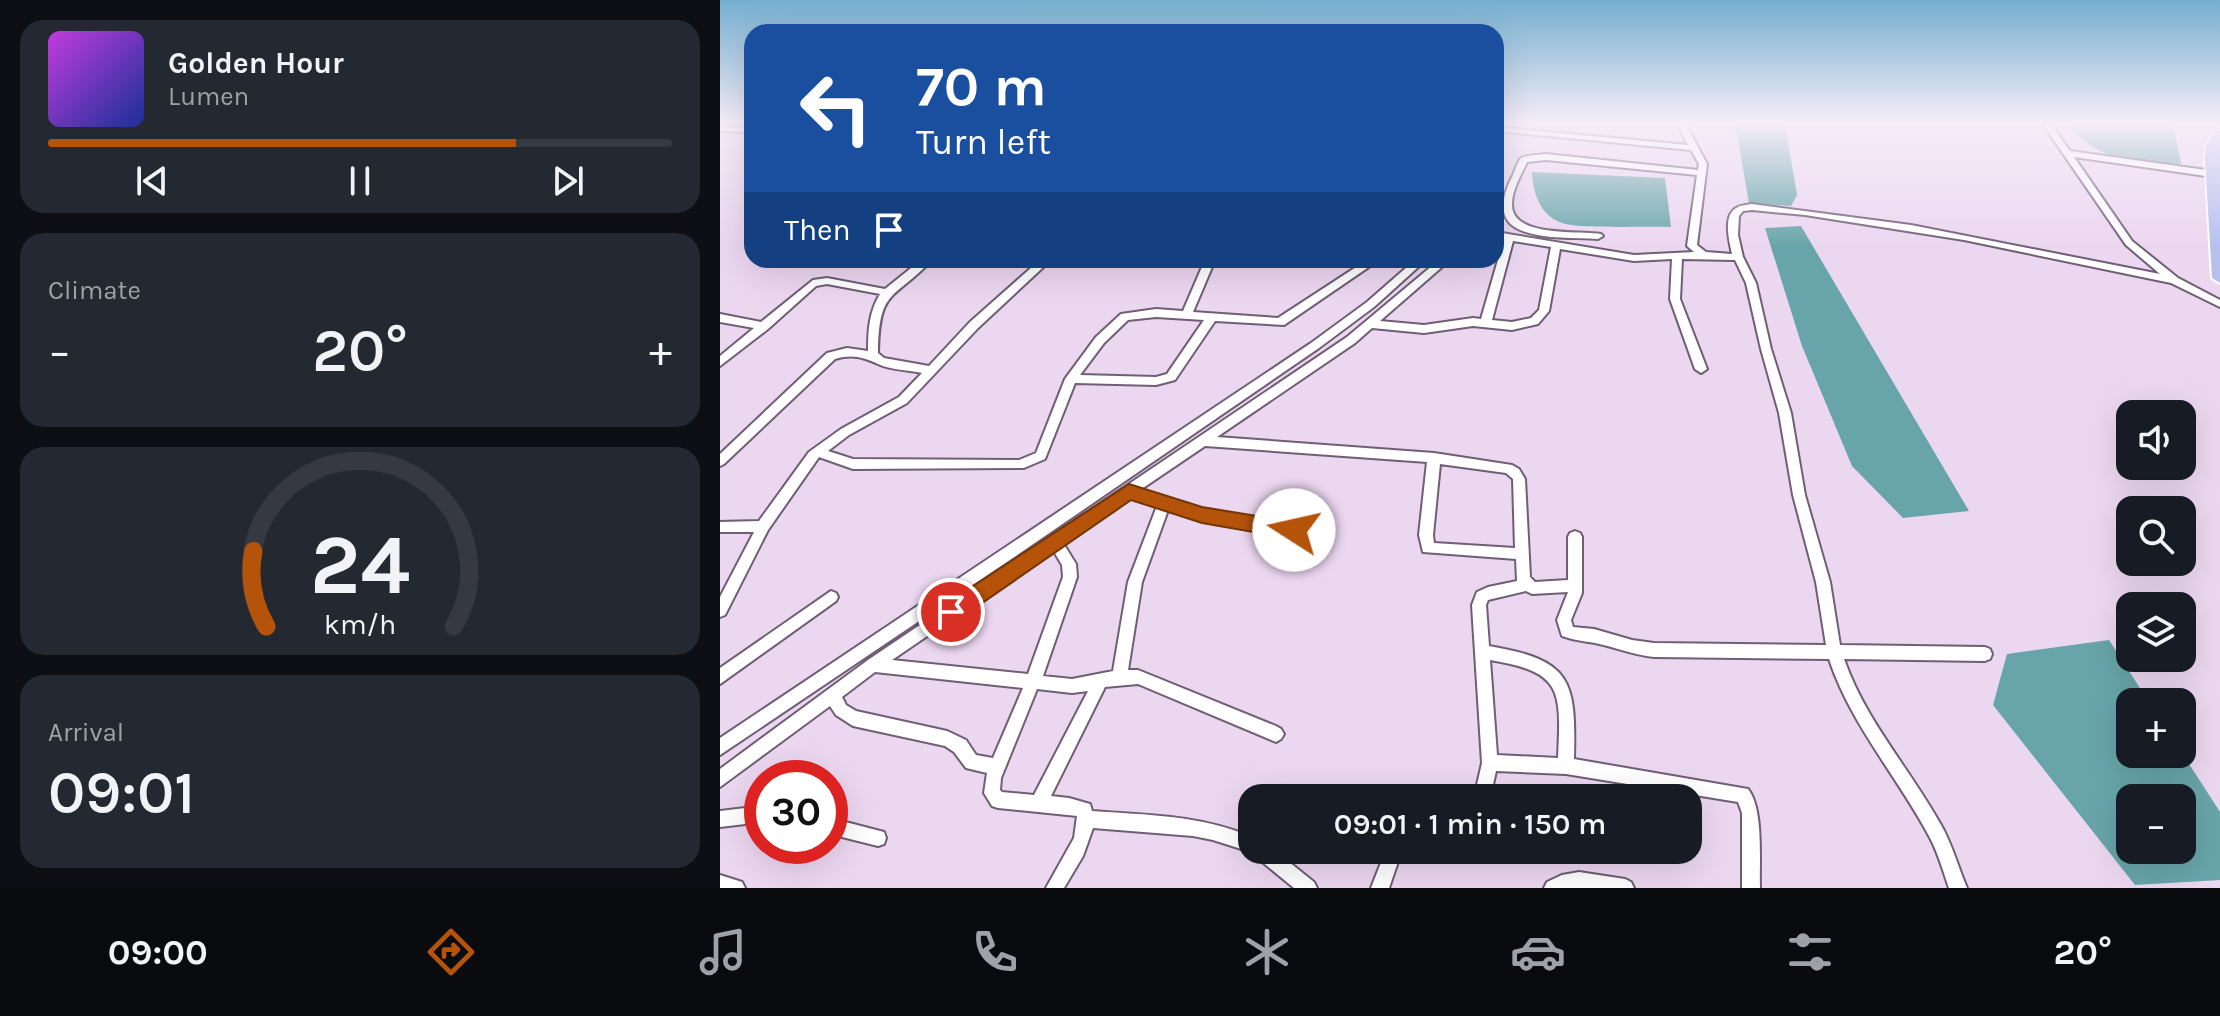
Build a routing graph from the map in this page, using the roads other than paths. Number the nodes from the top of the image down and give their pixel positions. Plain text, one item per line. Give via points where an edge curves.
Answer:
1 (1522, 164) edge
2 (1619, 164) edge
3 (1703, 164) edge
4 (2074, 164) edge
5 (2146, 164) edge
6 (2213, 164) edge
7 (1703, 173) junction
8 (2213, 174) junction
9 (1504, 236) edge
10 (1598, 236) dead end
11 (1509, 237) junction
12 (1556, 246) junction
13 (1504, 255) edge
14 (1703, 255) junction
15 (1677, 257) junction
16 (1738, 257) junction
17 (916, 268) edge
18 (1037, 268) edge
19 (1207, 268) edge
20 (1362, 268) edge
21 (1413, 268) edge
22 (1436, 268) edge
23 (1501, 268) edge
24 (2220, 278) edge
25 (2174, 280) junction
26 (885, 292) junction
27 (2220, 304) edge
28 (1187, 315) junction
29 (1212, 317) junction
30 (720, 318) edge
31 (1486, 322) junction
32 (1370, 324) junction
33 (764, 326) junction
34 (873, 355) junction
35 (720, 362) edge
36 (1701, 369) dead end
37 (930, 370) junction
38 (1071, 379) junction
39 (1204, 441) junction
40 (817, 452) junction
41 (1434, 458) junction
42 (720, 461) edge
43 (1129, 492) junction
44 (1164, 503) junction
45 (763, 526) junction
46 (720, 527) edge
47 (1294, 530) dead end
48 (1575, 537) dead end
49 (1055, 542) junction
50 (1522, 554) junction
51 (1527, 585) junction
52 (1575, 586) junction
53 (831, 597) dead end
54 (720, 611) edge
55 (1834, 651) junction
56 (1482, 652) junction
57 (1985, 654) dead end
58 (873, 665) junction
59 (1120, 675) junction
60 (720, 677) edge
61 (1033, 682) junction
62 (1099, 684) junction
63 (832, 696) junction
64 (1276, 734) dead end
65 (720, 747) edge
66 (1490, 763) junction
67 (1566, 766) junction
68 (998, 767) junction
69 (720, 779) edge
70 (1485, 784) edge
71 (1039, 803) junction
72 (744, 816) edge
73 (720, 819) edge
74 (1088, 819) junction
75 (848, 830) edge
76 (878, 838) dead end
77 (1238, 838) edge
78 (1278, 864) edge
79 (1389, 864) edge
80 (720, 884) edge
81 (736, 888) edge
82 (1055, 888) edge
83 (1308, 888) edge
84 (1380, 888) edge
85 (1553, 888) edge
86 (1625, 888) edge
87 (1751, 888) edge
88 (1958, 888) edge

1 - 10 street via 1506,202 1510,222 1526,229
2 - 7 street
3 - 7 street
4 - 25 street via 2129,243
5 - 8 street
6 - 8 main road
7 - 14 street via 1692,246
8 - 24 main road
9 - 11 street
11 - 12 street
11 - 13 street
12 - 15 street via 1634,258
12 - 31 street via 1541,316 1524,325
14 - 15 street
14 - 16 street
15 - 36 street via 1675,299
16 - 25 street via 1734,215 1752,207 1963,238
16 - 55 street via 1751,283 1785,413
17 - 26 street
18 - 37 street
19 - 28 street
20 - 29 street via 1280,322
21 - 65 street via 1329,334 1143,464
22 - 32 street
23 - 31 street
25 - 27 street
26 - 33 street via 813,283
26 - 34 street via 874,320
28 - 29 street
28 - 38 street via 1125,317
29 - 38 street via 1171,377
30 - 33 street
31 - 32 street via 1424,329
32 - 39 street
33 - 35 street
34 - 37 street
34 - 42 street via 831,356
37 - 40 street via 892,408
38 - 40 street via 1047,447 1034,462 853,464
39 - 41 street
39 - 43 street
40 - 45 street
41 - 50 street via 1515,472
41 - 50 street via 1428,548
43 - 44 street
43 - 49 street
44 - 47 street via 1202,515
44 - 59 street via 1135,582
45 - 46 street
45 - 54 street
48 - 52 street
49 - 58 street
49 - 61 street via 1069,564 1070,577
50 - 51 street
51 - 52 street
51 - 56 street via 1482,596
52 - 55 street via 1564,620 1567,631 1630,649
53 - 60 street
55 - 57 street
55 - 88 street via 1865,720 1936,832
56 - 66 street
56 - 67 street via 1550,671 1566,707
58 - 61 street
58 - 63 street
59 - 62 street
59 - 64 street via 1138,677
61 - 62 street
61 - 68 street
62 - 71 street
63 - 68 street via 853,718 947,739 972,762
63 - 69 street
66 - 67 street
66 - 70 street
67 - 87 street via 1742,795 1750,813
68 - 71 street via 992,793 998,800
71 - 74 street via 1084,810
72 - 73 street
74 - 77 street
74 - 82 street
75 - 76 street
78 - 83 street
79 - 84 street
80 - 81 street
85 - 86 street via 1582,880

